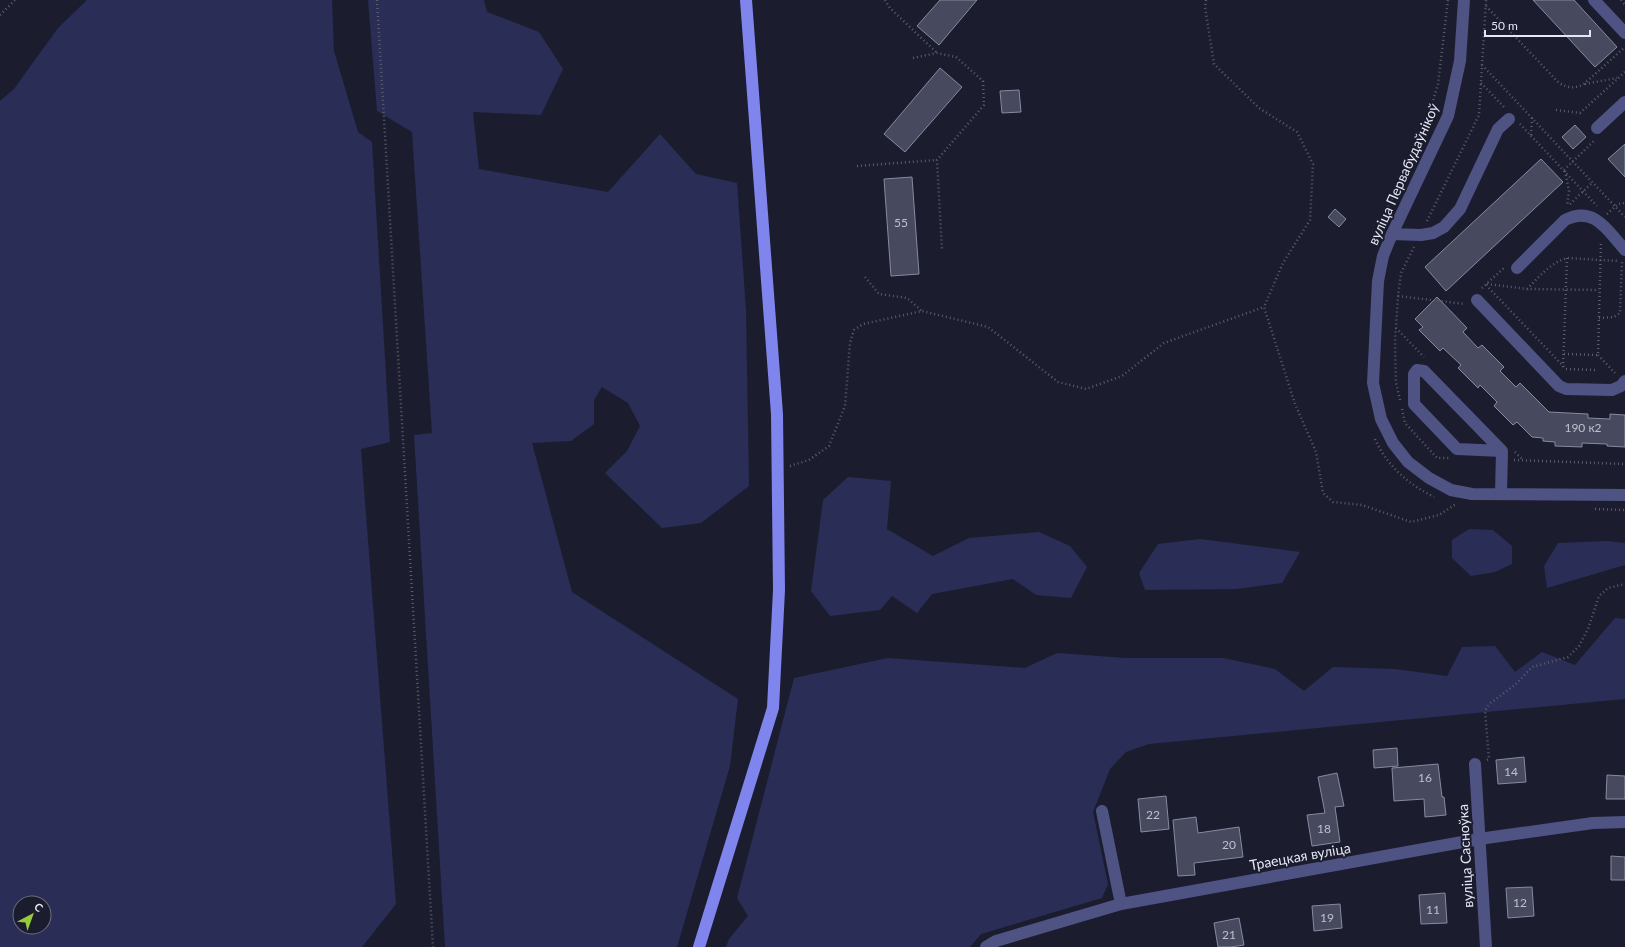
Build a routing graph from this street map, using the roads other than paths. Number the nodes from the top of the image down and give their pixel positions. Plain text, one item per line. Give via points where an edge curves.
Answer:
1 (746, 0) edge
2 (1464, 0) edge
3 (1594, 0) edge
4 (1625, 32) edge
5 (1625, 102) edge
6 (1510, 116) road end
7 (1597, 128) dead end
8 (1392, 234) junction
9 (1625, 250) edge
10 (1513, 265) road end
11 (1476, 296) road end
12 (1622, 380) edge
13 (1502, 455) junction
14 (1501, 494) junction
15 (1625, 495) edge
16 (1475, 764) road end
17 (1102, 811) dead end
18 (1625, 822) edge
19 (1479, 839) junction
20 (1121, 904) junction
21 (699, 947) edge
22 (986, 947) edge
23 (1486, 947) edge

1 - 21 main road via 777,414 779,590 773,708
2 - 8 street, вуліца Первабудаўнікоў via 1460,61 1448,116
3 - 4 street
5 - 7 street
6 - 8 street via 1498,129 1460,209 1453,218 1444,227 1432,233
8 - 14 street, вуліца Первабудаўнікоў via 1383,256 1378,281 1373,383 1381,419 1392,443 1408,462 1429,478 1451,490 1472,494
9 - 10 street via 1599,221 1582,214 1566,220
11 - 12 street via 1559,386 1566,389 1612,390 1621,386
13 - 13 street via 1424,371 1417,370 1414,374 1414,404 1457,449
13 - 14 street
14 - 15 street, вуліца Первабудаўнікоў
16 - 19 street, вуліца Сасноўка
17 - 20 street
18 - 19 street, Траецкая вуліца via 1593,823
19 - 20 street, Траецкая вуліца
19 - 23 street, вуліца Сасноўка
20 - 22 street, Траецкая вуліца via 996,941

